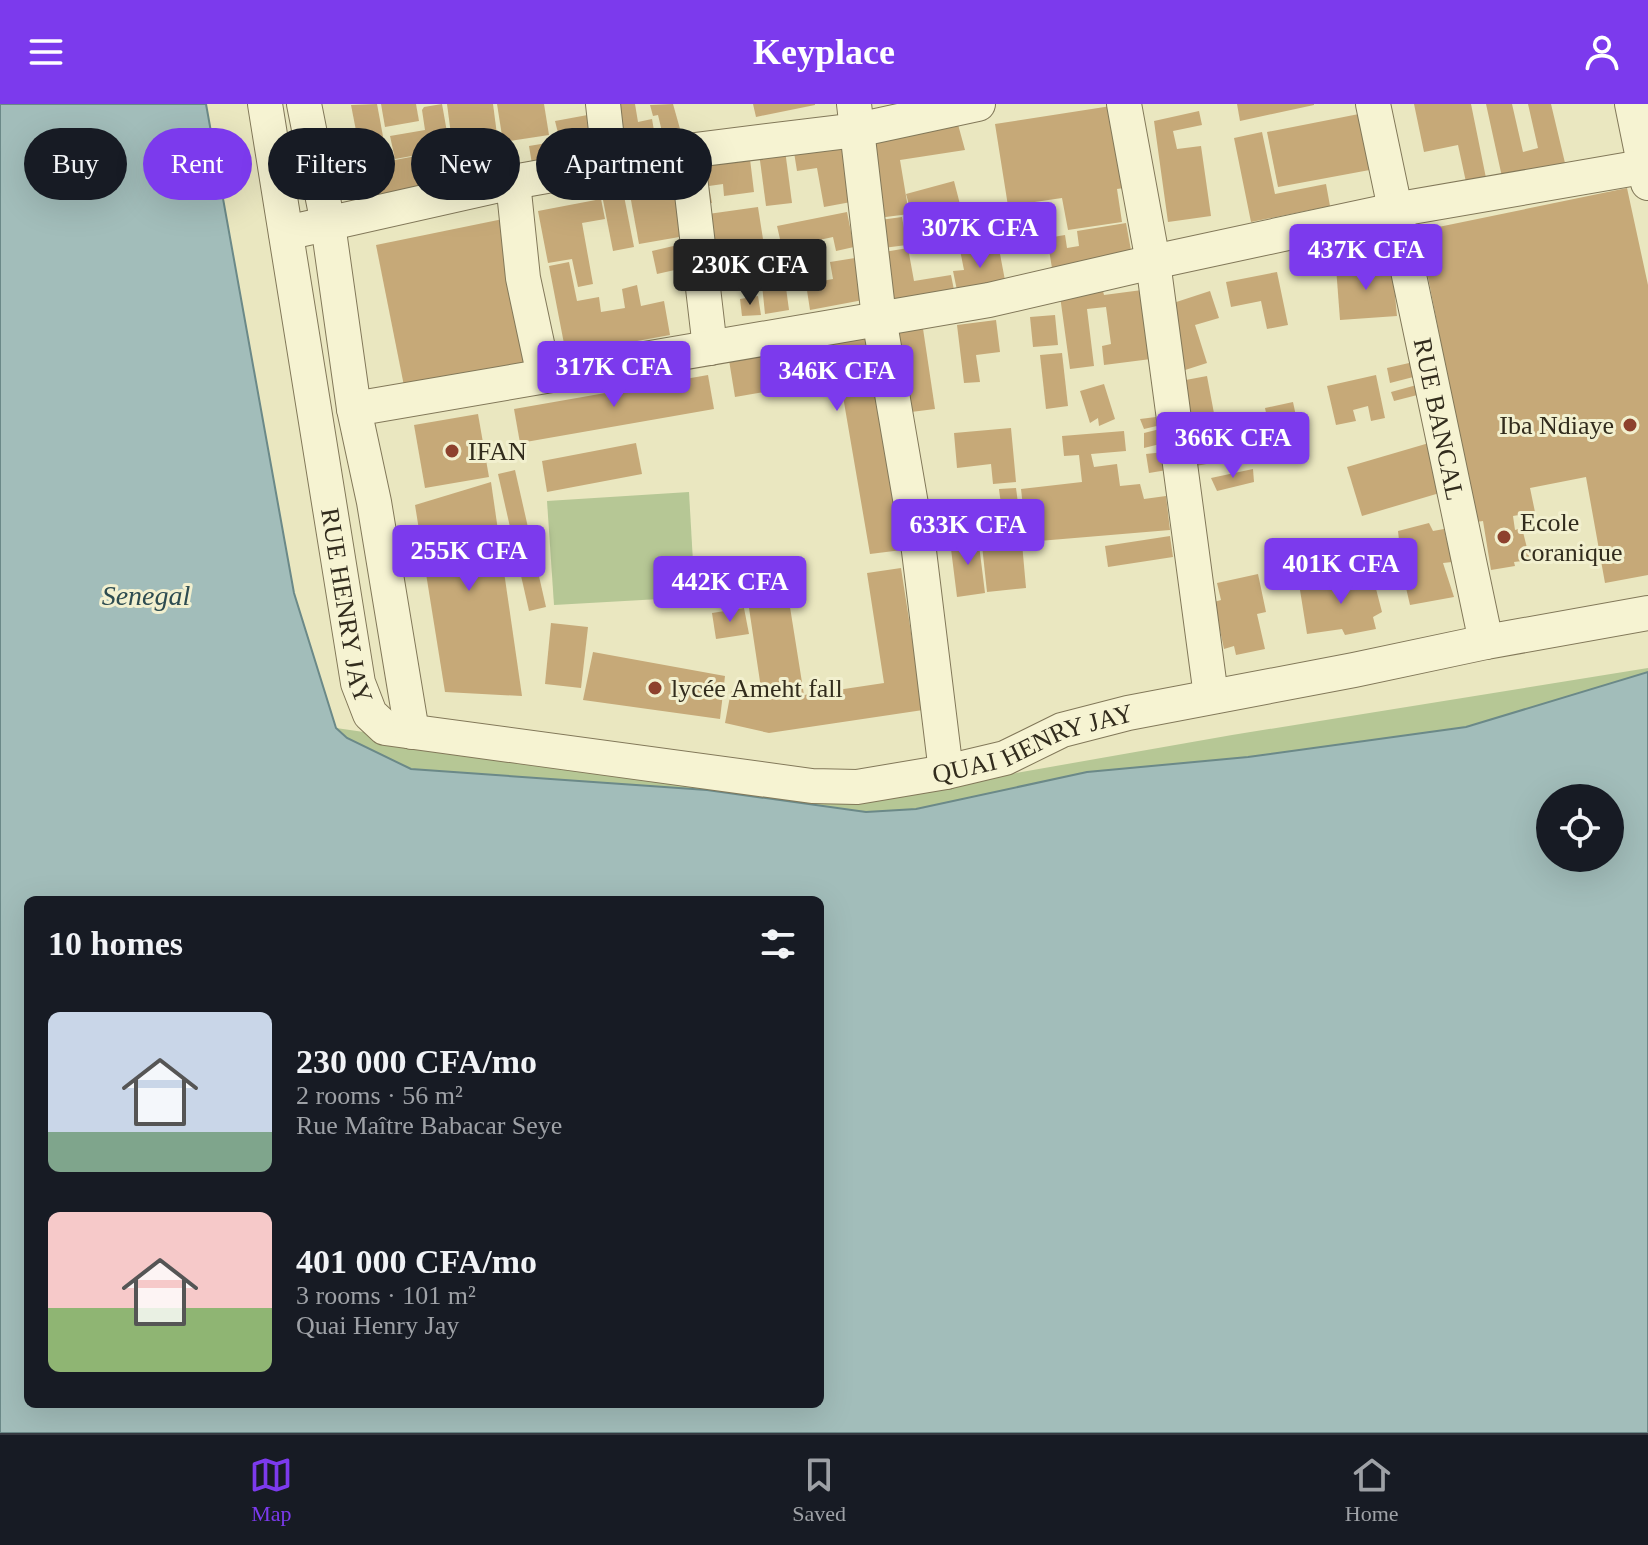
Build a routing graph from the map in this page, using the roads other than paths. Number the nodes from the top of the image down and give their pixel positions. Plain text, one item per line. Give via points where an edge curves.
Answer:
1 (265, 104) edge
2 (304, 104) edge
3 (603, 104) edge
4 (978, 104) edge
5 (1124, 104) edge
6 (1373, 104) edge
7 (1632, 104) edge
8 (856, 117) edge
9 (606, 128) edge
10 (712, 146) edge
11 (1647, 172) edge
12 (434, 200) edge
13 (515, 200) edge
14 (693, 200) edge
15 (1394, 210) junction
16 (328, 224) junction
17 (286, 233) junction
18 (1153, 262) junction
19 (879, 318) junction
20 (710, 348) junction
21 (544, 376) junction
22 (354, 409) junction
23 (1648, 613) edge
24 (1486, 642) junction
25 (1211, 696) junction
26 (412, 732) junction
27 (946, 772) junction

1 - 17 street, RUE HENRY JAY
2 - 16 street, RUE HENRY JAY
3 - 9 street
4 - 8 street
5 - 18 street
6 - 15 street, RUE BANCAL
7 - 11 street
8 - 10 street
8 - 19 street
11 - 15 street
12 - 16 street
13 - 21 street via 523,278
14 - 20 street
15 - 18 street
15 - 24 street, RUE BANCAL
16 - 17 street
16 - 22 street, RUE HENRY JAY
17 - 26 street, RUE HENRY JAY via 358,683 376,723
18 - 19 street via 989,300
18 - 25 street
19 - 20 street
19 - 27 street via 919,551
20 - 21 street
21 - 22 street
22 - 26 street, RUE HENRY JAY
23 - 24 street, QUAI HENRY JAY
24 - 25 street, QUAI HENRY JAY
25 - 27 street, QUAI HENRY JAY via 1062,730 1005,758
26 - 27 street, QUAI HENRY JAY via 812,786 857,787

